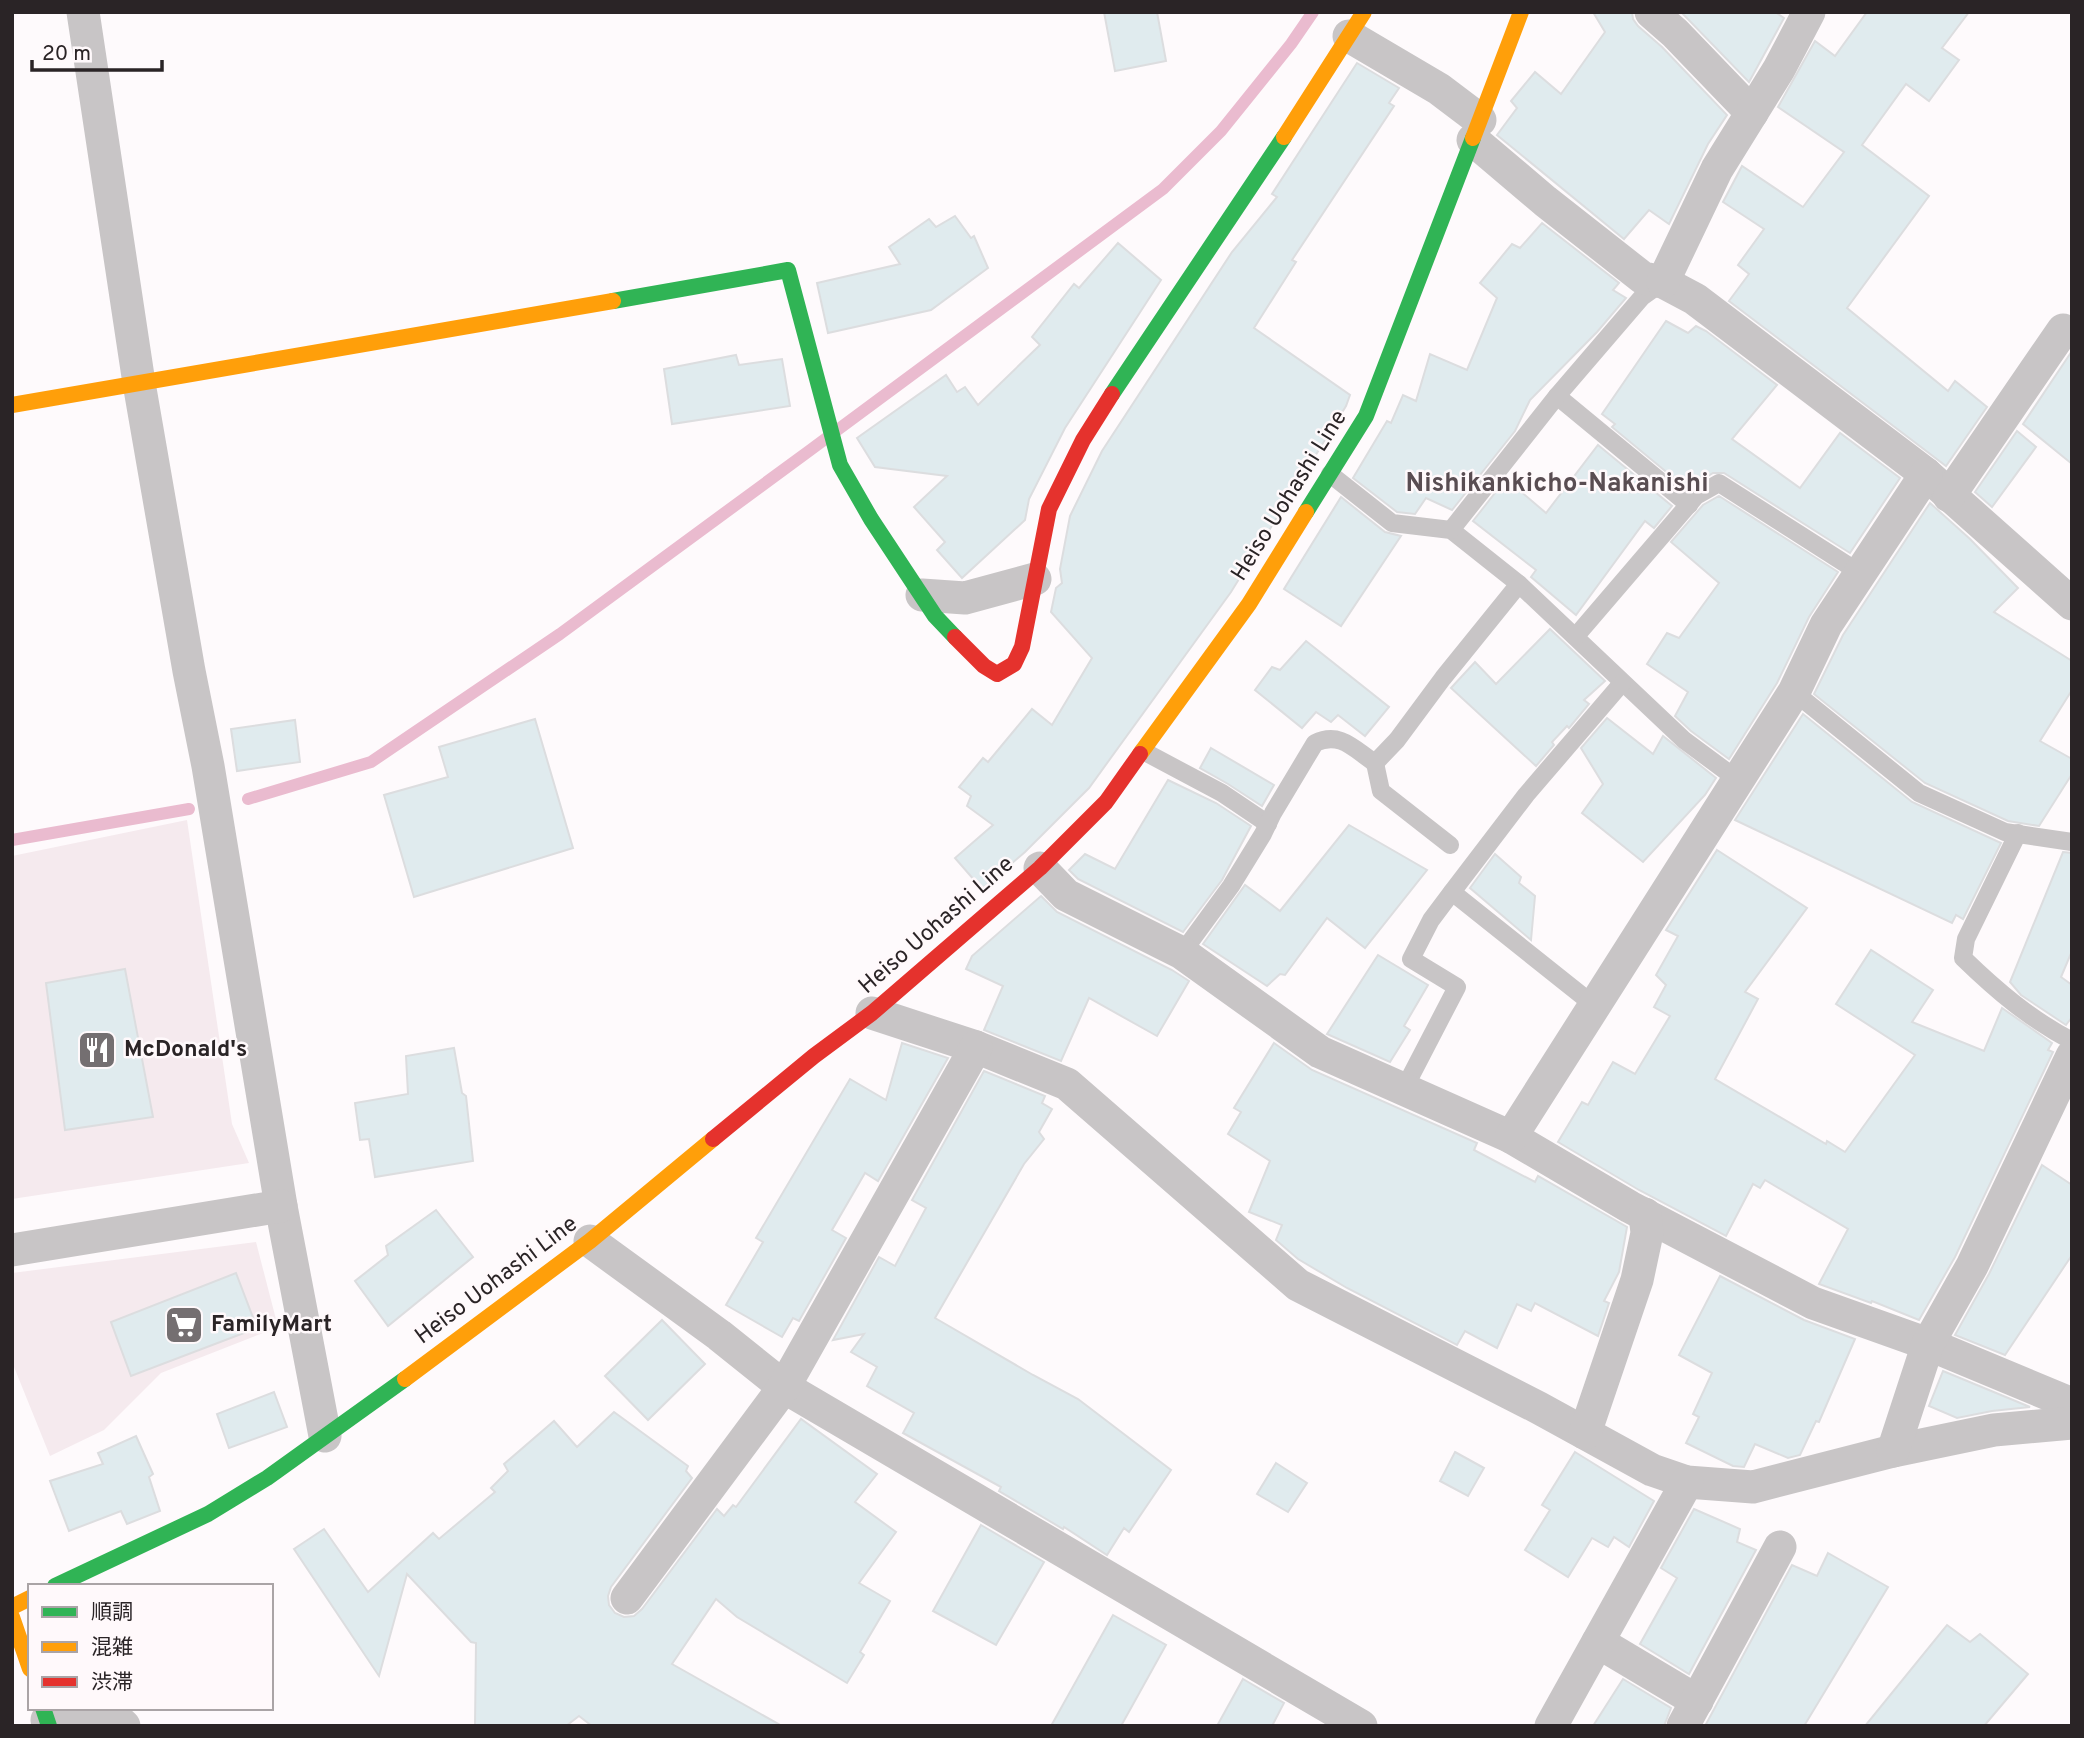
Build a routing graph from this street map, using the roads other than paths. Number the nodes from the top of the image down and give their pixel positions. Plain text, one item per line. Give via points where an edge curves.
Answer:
1 (83, 12) edge
2 (1521, 12) edge
3 (1651, 12) edge
4 (1809, 12) edge
5 (1356, 24) edge
6 (1752, 113) junction
7 (1477, 130) junction
8 (1663, 282) junction
9 (2063, 330) dead end
10 (139, 383) junction
11 (1556, 396) junction
12 (12, 405) edge
13 (1330, 474) junction
14 (1926, 474) junction
15 (1949, 496) junction
16 (1689, 505) junction
17 (1451, 530) junction
18 (1860, 573) junction
19 (1035, 579) junction
20 (1518, 584) junction
21 (922, 595) junction
22 (2072, 604) edge
23 (1576, 636) junction
24 (1622, 683) junction
25 (1794, 692) junction
26 (1143, 751) junction
27 (1375, 763) junction
28 (1738, 780) junction
29 (1268, 824) junction
30 (2018, 834) junction
31 (2072, 842) edge
32 (1450, 845) dead end
33 (1040, 868) junction
34 (1452, 892) junction
35 (1182, 953) junction
36 (1595, 1006) junction
37 (872, 1013) junction
38 (2072, 1041) edge
39 (976, 1047) junction
40 (2072, 1056) edge
41 (1404, 1089) junction
42 (1511, 1137) junction
43 (1647, 1203) junction
44 (281, 1206) junction
45 (590, 1241) junction
46 (12, 1250) edge
47 (1928, 1344) junction
48 (784, 1387) junction
49 (2072, 1404) edge
50 (2072, 1423) edge
51 (1585, 1433) junction
52 (325, 1436) junction
53 (1893, 1451) junction
54 (1687, 1482) junction
55 (1780, 1547) dead end
56 (59, 1584) edge
57 (627, 1598) dead end
58 (28, 1599) edge
59 (12, 1607) edge
60 (12, 1616) edge
61 (1598, 1642) junction
62 (28, 1663) edge
63 (1690, 1713) edge
64 (46, 1718) edge
65 (124, 1726) edge
66 (1362, 1726) edge
67 (1551, 1726) edge

1 - 10 street
2 - 7 main road, Heiso Uohashi Line
3 - 6 street
4 - 6 street
5 - 7 street via 1439,89
5 - 19 main road via 1083,440 1049,509
6 - 8 street via 1717,169
7 - 8 street via 1545,201 1643,278
7 - 13 main road, Heiso Uohashi Line via 1366,416
8 - 11 lane via 1642,297
8 - 14 street via 1695,299
9 - 15 street
10 - 12 main road
10 - 21 main road via 788,270 840,465
10 - 44 street
11 - 16 lane
11 - 17 lane
13 - 17 lane via 1392,523
13 - 26 main road, Heiso Uohashi Line via 1249,604
14 - 15 street
14 - 18 street
15 - 22 street
16 - 18 lane via 1719,484
16 - 23 lane
17 - 20 lane
18 - 25 street via 1826,625
19 - 21 street via 965,598
19 - 21 main road via 1022,647 1014,664 997,674 944,624
20 - 23 lane
20 - 27 lane
23 - 24 lane
24 - 28 lane via 1684,740
24 - 34 lane via 1526,795
25 - 28 street
25 - 30 lane via 1919,793
26 - 29 lane via 1222,793
26 - 33 main road, Heiso Uohashi Line via 1106,802
27 - 29 lane via 1341,740 1326,737 1314,743
27 - 32 lane via 1381,791
28 - 36 street
29 - 35 lane via 1231,886
30 - 31 lane
30 - 38 lane via 1966,939 1963,958 2002,996
33 - 35 street via 1066,895
33 - 37 main road, Heiso Uohashi Line
34 - 36 lane
34 - 41 lane via 1411,959 1457,987
35 - 41 street via 1321,1052
36 - 42 street
37 - 39 street
37 - 45 main road, Heiso Uohashi Line
39 - 48 street
39 - 51 street via 1067,1084 1298,1285
40 - 47 street via 1972,1266
41 - 42 street
42 - 43 street
43 - 47 street via 1813,1303
43 - 51 street via 1647,1233 1637,1280
44 - 46 street
44 - 52 street
45 - 48 street
45 - 52 main road, Heiso Uohashi Line
47 - 49 street
47 - 53 street
48 - 57 street
48 - 66 street
50 - 53 street via 1994,1430
51 - 54 street via 1652,1470
52 - 56 main road, Heiso Uohashi Line via 208,1514
53 - 54 street via 1753,1487
54 - 61 street
55 - 63 street
58 - 59 main road
60 - 62 main road
61 - 63 street
61 - 67 street
64 - 65 street via 112,1716

